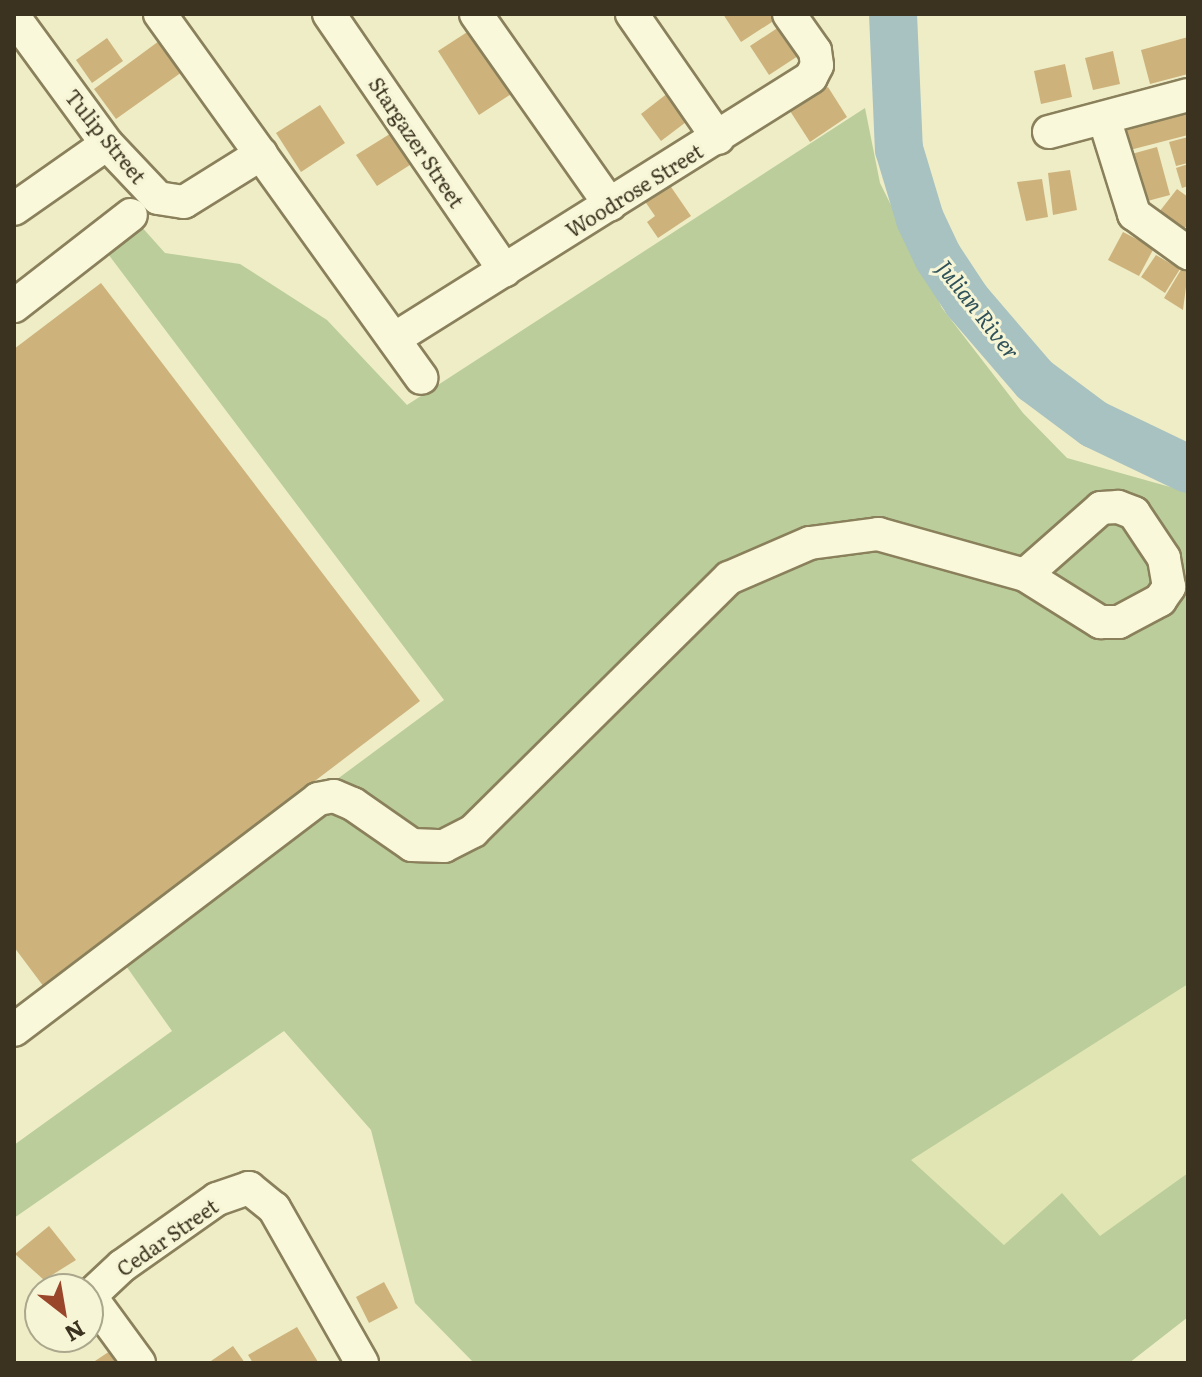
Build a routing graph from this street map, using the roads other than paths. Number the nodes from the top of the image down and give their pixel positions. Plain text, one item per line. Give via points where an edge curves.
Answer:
1 (160, 14) edge
2 (329, 14) edge
3 (476, 14) edge
4 (632, 14) edge
5 (789, 14) edge
6 (14, 17) edge
7 (1188, 95) edge
8 (1104, 118) junction
9 (1049, 132) dead end
10 (718, 138) junction
11 (107, 144) junction
12 (261, 154) junction
13 (610, 205) junction
14 (14, 209) edge
15 (131, 215) dead end
16 (1188, 253) edge
17 (505, 271) junction
18 (14, 306) edge
19 (394, 339) junction
20 (422, 378) dead end
21 (1025, 575) dead end
22 (14, 1030) edge
23 (139, 1363) edge
24 (362, 1363) edge

1 - 12 street
2 - 17 street, Stargazer Street
3 - 13 street
4 - 10 street
5 - 10 street, Woodrose Street via 815,51 817,65 811,77
6 - 11 street, Tulip Street
7 - 8 street
8 - 9 street
8 - 16 street via 1134,214
10 - 13 street, Woodrose Street
11 - 12 street, Tulip Street via 158,198 172,203 184,202
11 - 14 street
12 - 19 street
13 - 17 street, Woodrose Street
15 - 18 street
17 - 19 street, Woodrose Street
19 - 20 street
21 - 22 street via 878,534 810,543 729,578 473,831 444,846 412,845 353,804 334,796 318,799
23 - 24 street, Cedar Street via 90,1296 122,1266 217,1199 249,1188 274,1208

